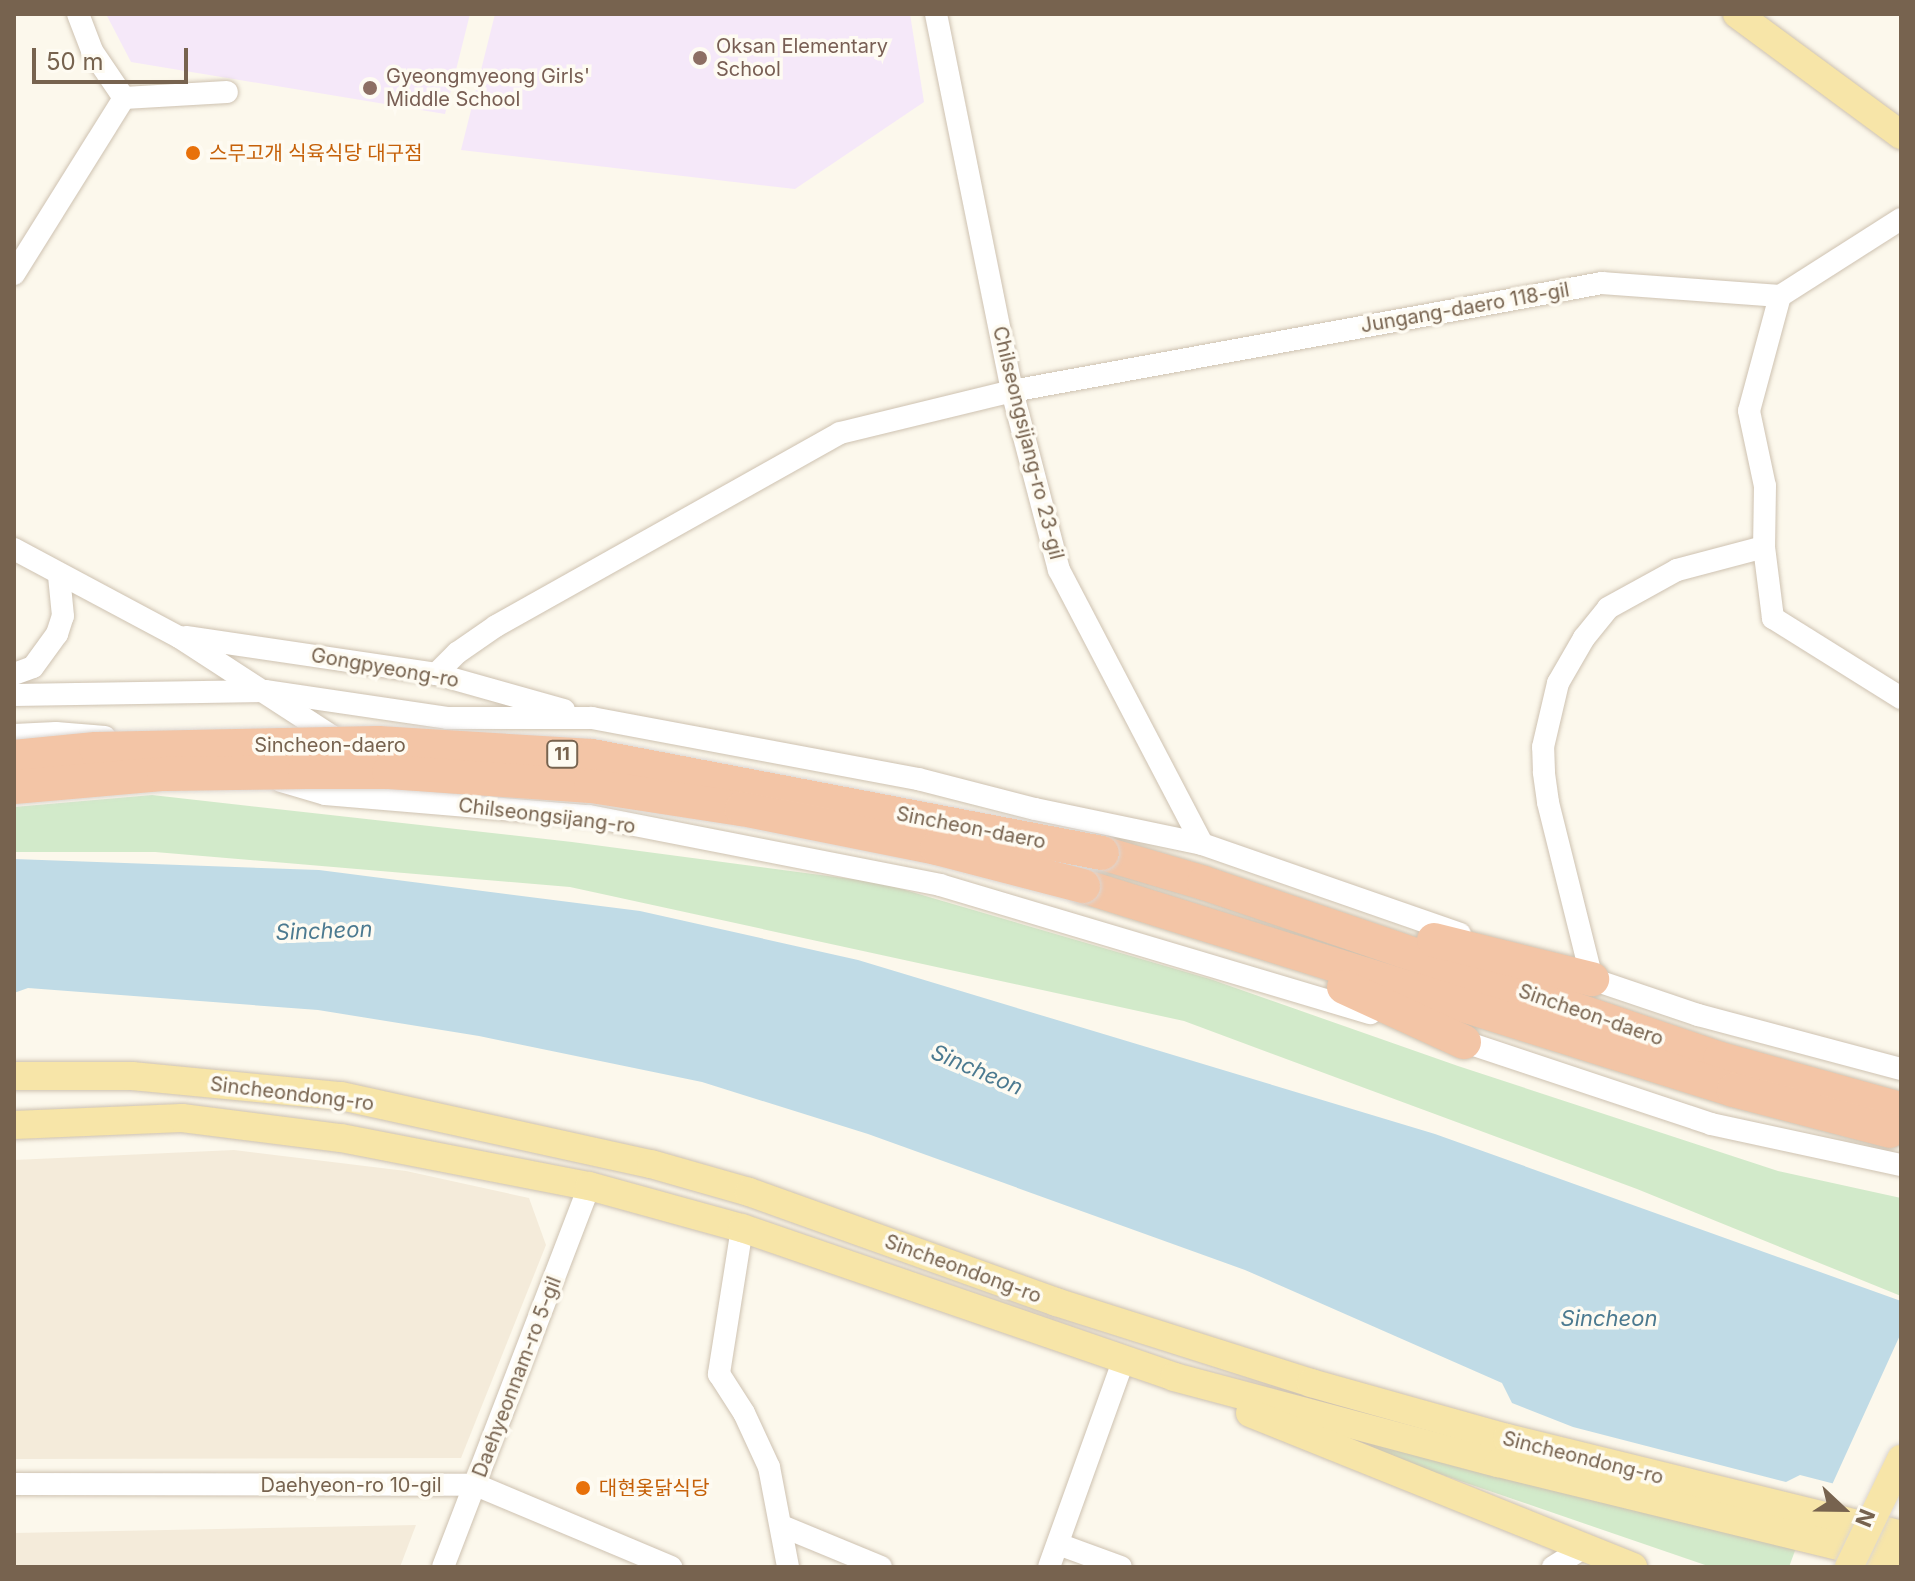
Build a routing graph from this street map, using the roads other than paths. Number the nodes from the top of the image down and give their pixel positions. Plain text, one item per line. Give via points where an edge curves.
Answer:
1 (78, 14) edge
2 (936, 14) edge
3 (1743, 16) edge
4 (227, 92) dead end
5 (124, 98) junction
6 (1901, 135) edge
7 (1901, 219) edge
8 (14, 274) edge
9 (1780, 296) junction
10 (1012, 391) junction
11 (1764, 547) junction
12 (14, 549) edge
13 (59, 576) junction
14 (175, 635) junction
15 (14, 674) edge
16 (436, 674) junction
17 (265, 691) junction
18 (14, 695) edge
19 (1901, 698) edge
20 (447, 718) junction
21 (592, 718) junction
22 (14, 735) edge
23 (14, 757) edge
24 (14, 787) edge
25 (436, 803) junction
26 (1202, 844) junction
27 (1204, 883) junction
28 (1205, 923) junction
29 (1592, 979) junction
30 (1464, 1042) junction
31 (1901, 1069) edge
32 (14, 1076) edge
33 (14, 1108) edge
34 (182, 1118) junction
35 (14, 1125) edge
36 (1894, 1144) edge
37 (589, 1186) junction
38 (742, 1228) junction
39 (1123, 1362) junction
40 (1901, 1459) edge
41 (14, 1484) edge
42 (476, 1485) junction
43 (782, 1526) junction
44 (1901, 1535) edge
45 (1058, 1544) junction
46 (1585, 1547) junction
47 (1901, 1561) edge
48 (443, 1567) edge
49 (671, 1567) edge
50 (788, 1567) edge
51 (881, 1567) edge
52 (1049, 1567) edge
53 (1121, 1567) edge
54 (1553, 1567) edge
55 (1633, 1567) edge
56 (1849, 1567) edge

1 - 5 street via 92,51
2 - 10 street, Chilseongsijang-ro 23-gil
3 - 6 main road
4 - 5 street
5 - 8 street
7 - 9 street
9 - 10 street, Jungang-daero 118-gil via 1602,283
9 - 11 street via 1749,411 1765,486
10 - 16 street via 840,433 496,626
10 - 26 street, Chilseongsijang-ro 23-gil via 1059,570
11 - 19 street via 1773,618
11 - 29 street via 1677,570 1608,608 1558,683 1543,747 1544,772
12 - 13 street, Gongpyeong-ro
13 - 14 street, Gongpyeong-ro
13 - 15 street via 63,616 57,634 33,667
14 - 16 street, Gongpyeong-ro
14 - 17 street, Gongpyeong-ro
16 - 21 street, Gongpyeong-ro
17 - 18 street
17 - 20 street
17 - 25 street, Gongpyeong-ro
20 - 21 street
20 - 25 street via 422,731 409,758 413,775
21 - 26 street via 918,779
22 - 25 street, Chilseongsijang-ro via 138,739 325,794
23 - 27 highway, Sincheon-daero / 11, bridge via 96,749 378,743 592,756 1102,853
24 - 28 highway, Sincheon-daero / 11, bridge via 164,774 305,772 389,772 591,786 937,848
25 - 30 street, Chilseongsijang-ro via 589,816 940,885
26 - 29 street
27 - 29 highway
27 - 36 highway, Sincheon-daero via 1720,1059
28 - 30 highway
28 - 36 highway, Sincheon-daero
29 - 31 street via 1698,1015
30 - 36 street, Chilseongsijang-ro via 1711,1124
32 - 44 main road, Sincheondong-ro via 132,1076 341,1096 651,1164 749,1192 1056,1302 1311,1383 1507,1438
33 - 34 main road
34 - 35 main road, Sincheondong-ro
34 - 37 main road, Sincheondong-ro via 341,1138
37 - 38 main road, Sincheondong-ro
37 - 42 street, Daehyeonnam-ro 5-gil
38 - 39 main road, Sincheondong-ro
38 - 43 street via 719,1374 769,1467
39 - 45 street
39 - 46 main road
39 - 47 main road, Sincheondong-ro via 1498,1463
40 - 56 main road, bridge
41 - 42 street, Daehyeon-ro 10-gil
42 - 48 street, Daehyeonnam-ro 5-gil
42 - 49 street, Daehyeon-ro 10-gil
43 - 50 street
43 - 51 street
45 - 52 street
45 - 53 street
46 - 54 street
46 - 55 main road

